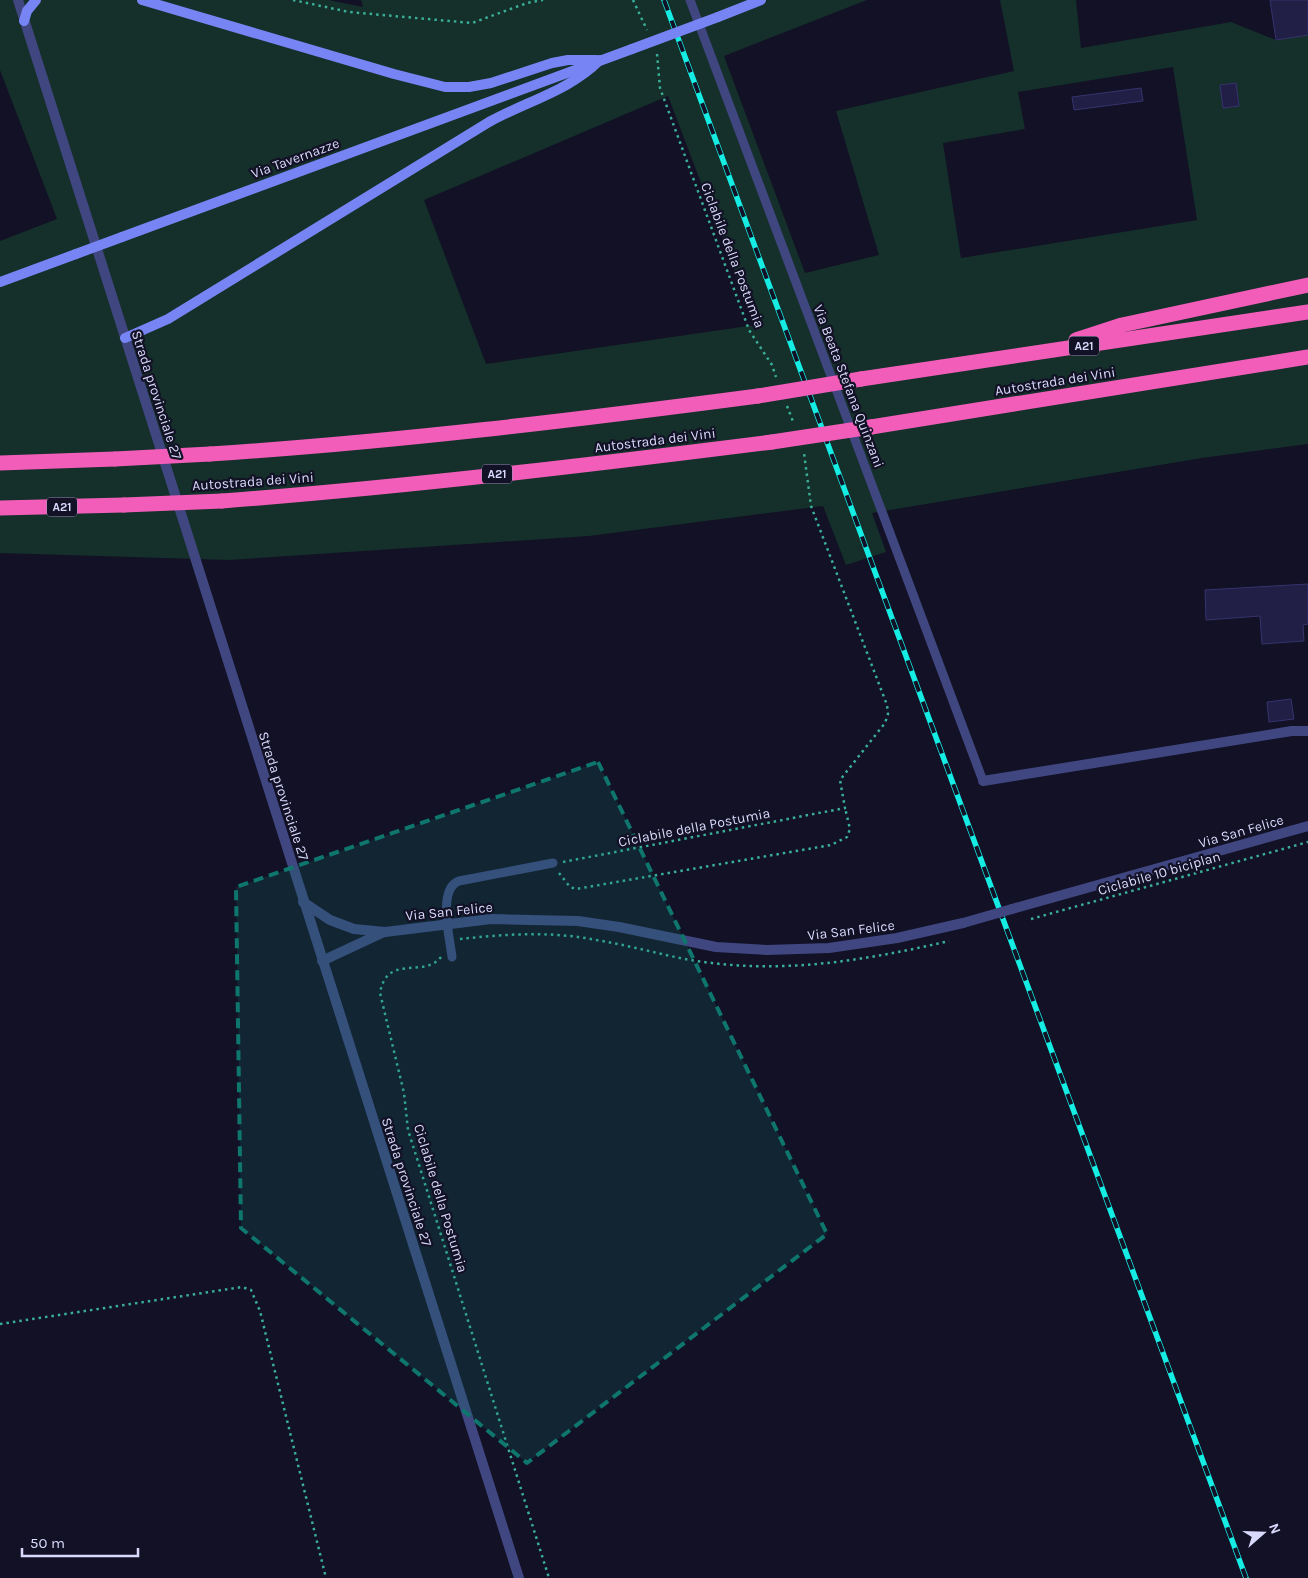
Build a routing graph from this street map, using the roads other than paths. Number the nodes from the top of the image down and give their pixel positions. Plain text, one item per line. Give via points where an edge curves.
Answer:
1 (18, 0) edge
2 (36, 0) edge
3 (142, 0) edge
4 (690, 0) edge
5 (762, 0) edge
6 (24, 21) junction
7 (600, 60) junction
8 (0, 282) edge
9 (1307, 285) edge
10 (1308, 312) edge
11 (125, 338) junction
12 (1038, 354) junction
13 (1305, 358) edge
14 (0, 462) edge
15 (0, 508) edge
16 (1308, 731) edge
17 (983, 781) joint
18 (1308, 826) edge
19 (553, 864) road end
20 (303, 902) junction
21 (448, 924) junction
22 (385, 932) junction
23 (452, 957) dead end
24 (322, 961) junction
25 (519, 1578) edge

1 - 6 street
2 - 6 main road
3 - 7 main road via 445,87 491,83 552,63
4 - 17 lane, Via Beata Stefana Quinzani
5 - 7 main road, Via Tavernazze, bridge
6 - 11 street, Strada provinciale 27
7 - 8 main road, Via Tavernazze, bridge
7 - 11 main road via 574,82 489,122 168,319
9 - 12 highway via 1122,325
10 - 12 highway, A21
11 - 20 street, Strada provinciale 27
12 - 14 highway, A21, bridge via 758,396 327,446 115,459
13 - 15 highway, Autostrada dei Vini / A21, bridge via 772,442 594,464 222,501
16 - 17 street
18 - 21 street, Via San Felice, bridge via 963,923 897,938 829,948 716,947 578,921 491,919
19 - 21 lane via 455,882 448,892
20 - 22 street via 330,920 354,929
20 - 24 street, Strada provinciale 27
21 - 22 street, Via San Felice
21 - 23 lane via 446,941
22 - 24 street
24 - 25 street, Strada provinciale 27

